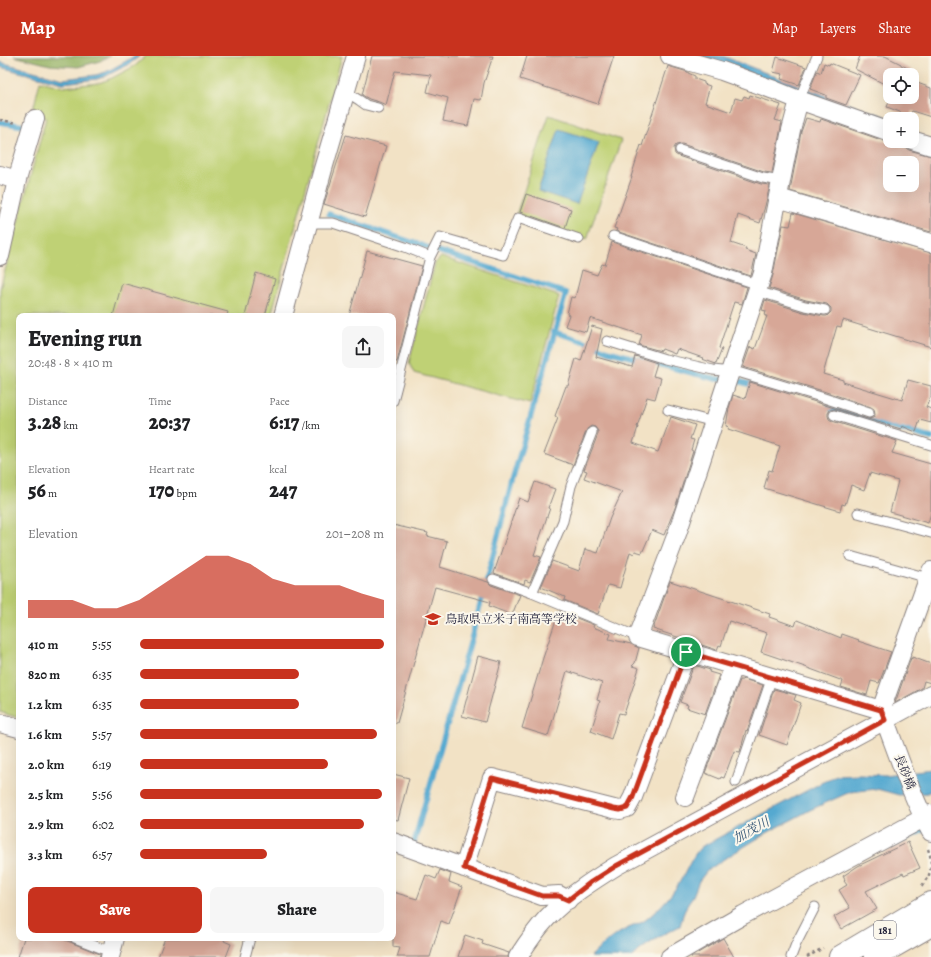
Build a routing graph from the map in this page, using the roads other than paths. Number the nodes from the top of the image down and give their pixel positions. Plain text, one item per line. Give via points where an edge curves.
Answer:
1 (356, 56) edge
2 (670, 56) edge
3 (817, 56) edge
4 (346, 92) junction
5 (799, 100) junction
6 (378, 108) dead end
7 (35, 119) dead end
8 (883, 130) edge
9 (919, 142) edge
10 (931, 146) edge
11 (680, 150) dead end
12 (0, 175) edge
13 (18, 180) junction
14 (779, 190) junction
15 (309, 222) junction
16 (613, 236) dead end
17 (579, 239) dead end
18 (931, 243) edge
19 (0, 256) edge
20 (430, 256) junction
21 (758, 288) junction
22 (825, 310) dead end
23 (284, 313) edge
24 (607, 341) dead end
25 (730, 372) junction
26 (396, 389) edge
27 (668, 410) dead end
28 (870, 413) dead end
29 (834, 415) dead end
30 (714, 422) junction
31 (592, 432) dead end
32 (931, 445) edge
33 (858, 513) dead end
34 (931, 533) edge
35 (850, 556) dead end
36 (930, 575) edge
37 (494, 579) dead end
38 (532, 593) junction
39 (638, 637) junction
40 (686, 652) junction
41 (734, 666) junction
42 (772, 677) junction
43 (931, 695) edge
44 (885, 721) junction
45 (0, 723) edge
46 (16, 727) edge
47 (736, 782) dead end
48 (685, 797) dead end
49 (927, 819) edge
50 (396, 843) edge
51 (464, 868) junction
52 (568, 900) junction
53 (931, 903) edge
54 (815, 907) dead end
55 (931, 925) edge
56 (85, 941) edge
57 (249, 941) edge
58 (112, 949) edge
59 (245, 957) edge
60 (518, 957) edge
61 (670, 957) edge
62 (791, 957) edge
63 (840, 957) edge
64 (874, 957) edge

1 - 4 street
2 - 5 street via 722,71
3 - 5 lane
4 - 6 lane via 366,105
4 - 15 street
5 - 8 street
5 - 14 street
7 - 13 street
9 - 10 street
11 - 14 lane via 763,178
12 - 13 street
13 - 19 street
14 - 18 street
14 - 21 street
15 - 20 lane via 333,223
15 - 23 street
16 - 21 lane
17 - 20 lane via 518,218 503,255 440,237
20 - 26 lane
21 - 22 lane via 805,306
21 - 25 street
24 - 25 lane via 665,359
25 - 28 lane via 741,372
25 - 30 street
27 - 30 lane
29 - 32 lane
30 - 39 street via 678,531
31 - 38 lane via 571,486 563,521
33 - 34 lane
35 - 36 lane
36 - 44 street
37 - 38 lane
38 - 39 lane
39 - 40 street
40 - 41 street
40 - 51 street via 627,808 614,809 492,778
41 - 42 street
41 - 48 street
42 - 44 street
42 - 47 lane
43 - 44 street
44 - 49 street, 長砂橋
44 - 52 street via 616,866
45 - 46 street
49 - 61 street via 743,915
50 - 51 street
51 - 52 street via 542,896 559,896
52 - 60 street via 530,937
53 - 63 highway, 181
54 - 62 lane
55 - 64 highway, 181
56 - 58 lane
57 - 59 lane

